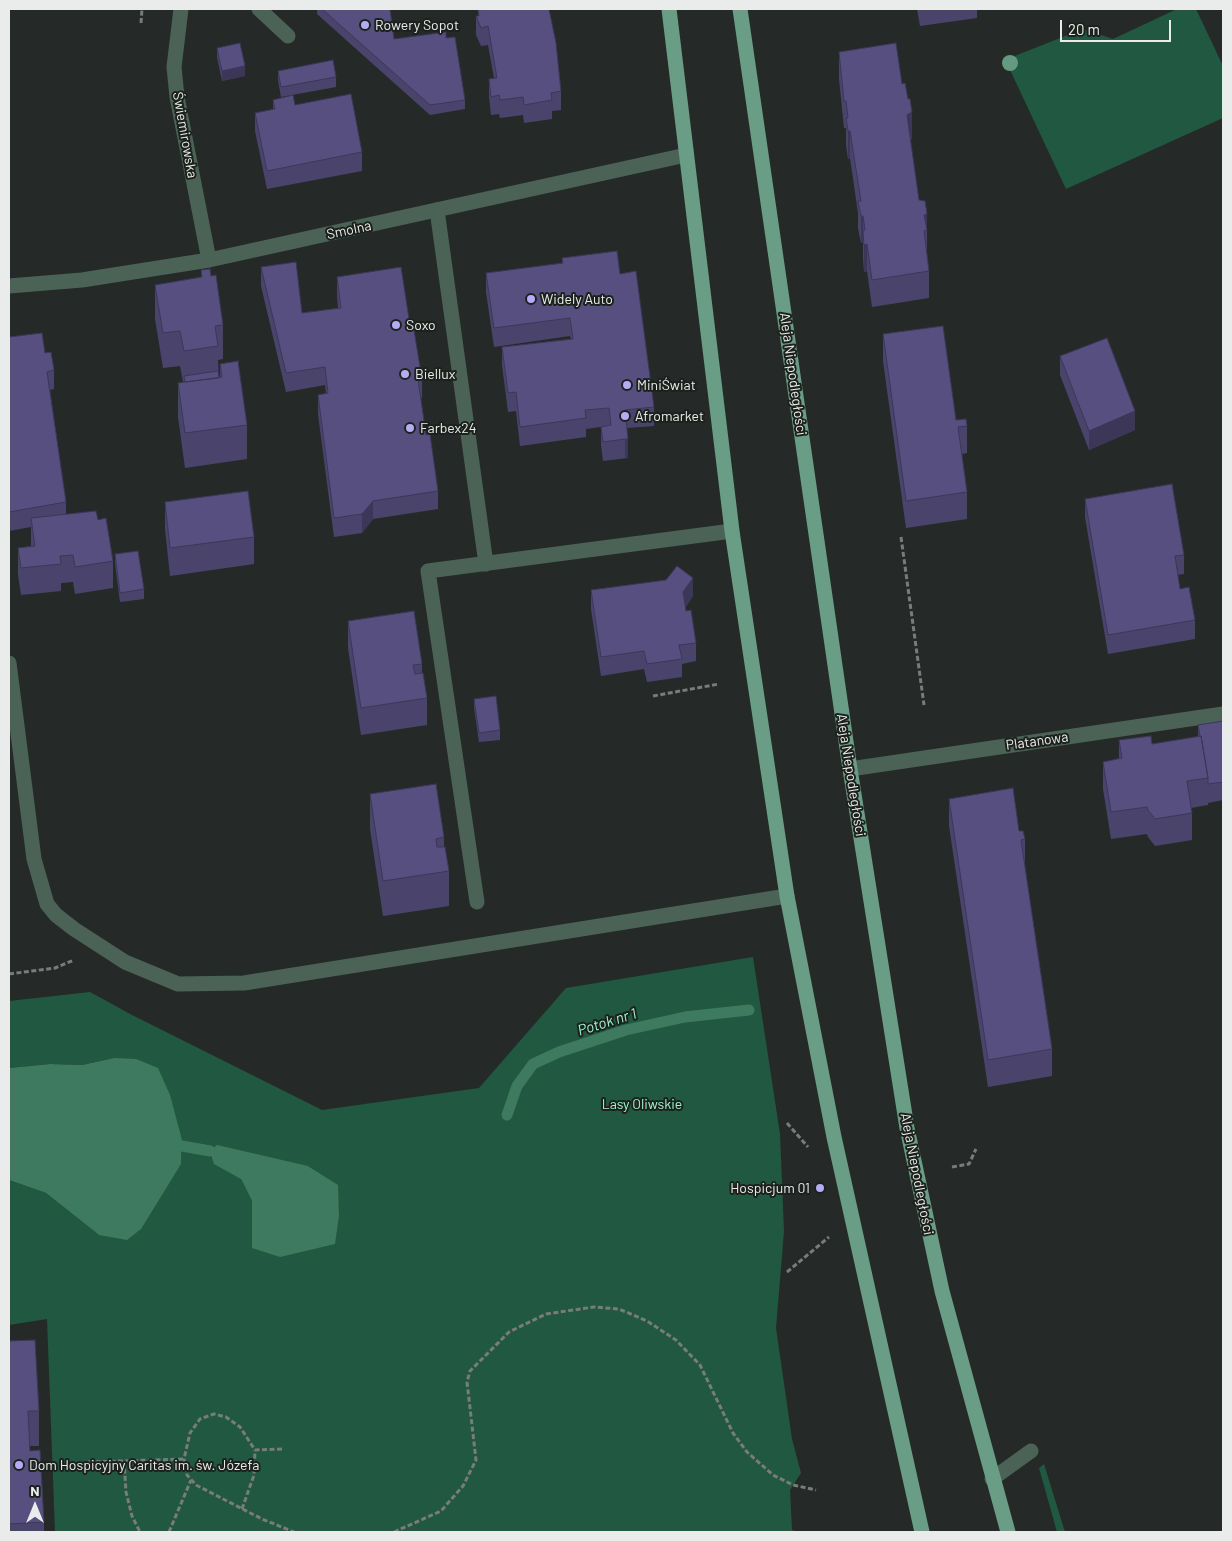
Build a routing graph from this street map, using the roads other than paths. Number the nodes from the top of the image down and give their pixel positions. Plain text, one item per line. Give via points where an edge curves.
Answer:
1 (181, 9) edge
2 (258, 9) edge
3 (669, 9) edge
4 (740, 9) edge
5 (288, 36) dead end
6 (686, 155) junction
7 (437, 210) junction
8 (209, 260) junction
9 (9, 286) edge
10 (732, 531) junction
11 (486, 564) junction
12 (9, 663) edge
13 (1223, 714) edge
14 (850, 769) junction
15 (787, 896) junction
16 (477, 902) dead end
17 (1031, 1451) dead end
18 (992, 1479) junction
19 (922, 1532) edge
20 (1008, 1532) edge

1 - 8 street, Świemirowska via 174,66 177,97
2 - 5 street
3 - 6 main road
4 - 14 main road, Aleja Niepodległości
6 - 7 street, Smolna
6 - 10 main road
7 - 8 street, Smolna
7 - 11 street
8 - 9 street, Smolna via 82,280
10 - 11 street
10 - 15 main road
11 - 16 street via 428,571
12 - 15 street via 34,859 47,904 56,915 125,962 178,984 244,982
13 - 14 street, Platanowa
14 - 18 main road, Aleja Niepodległości via 909,1136 942,1291
15 - 19 main road via 834,1137
17 - 18 street
18 - 20 main road, Aleja Niepodległości

